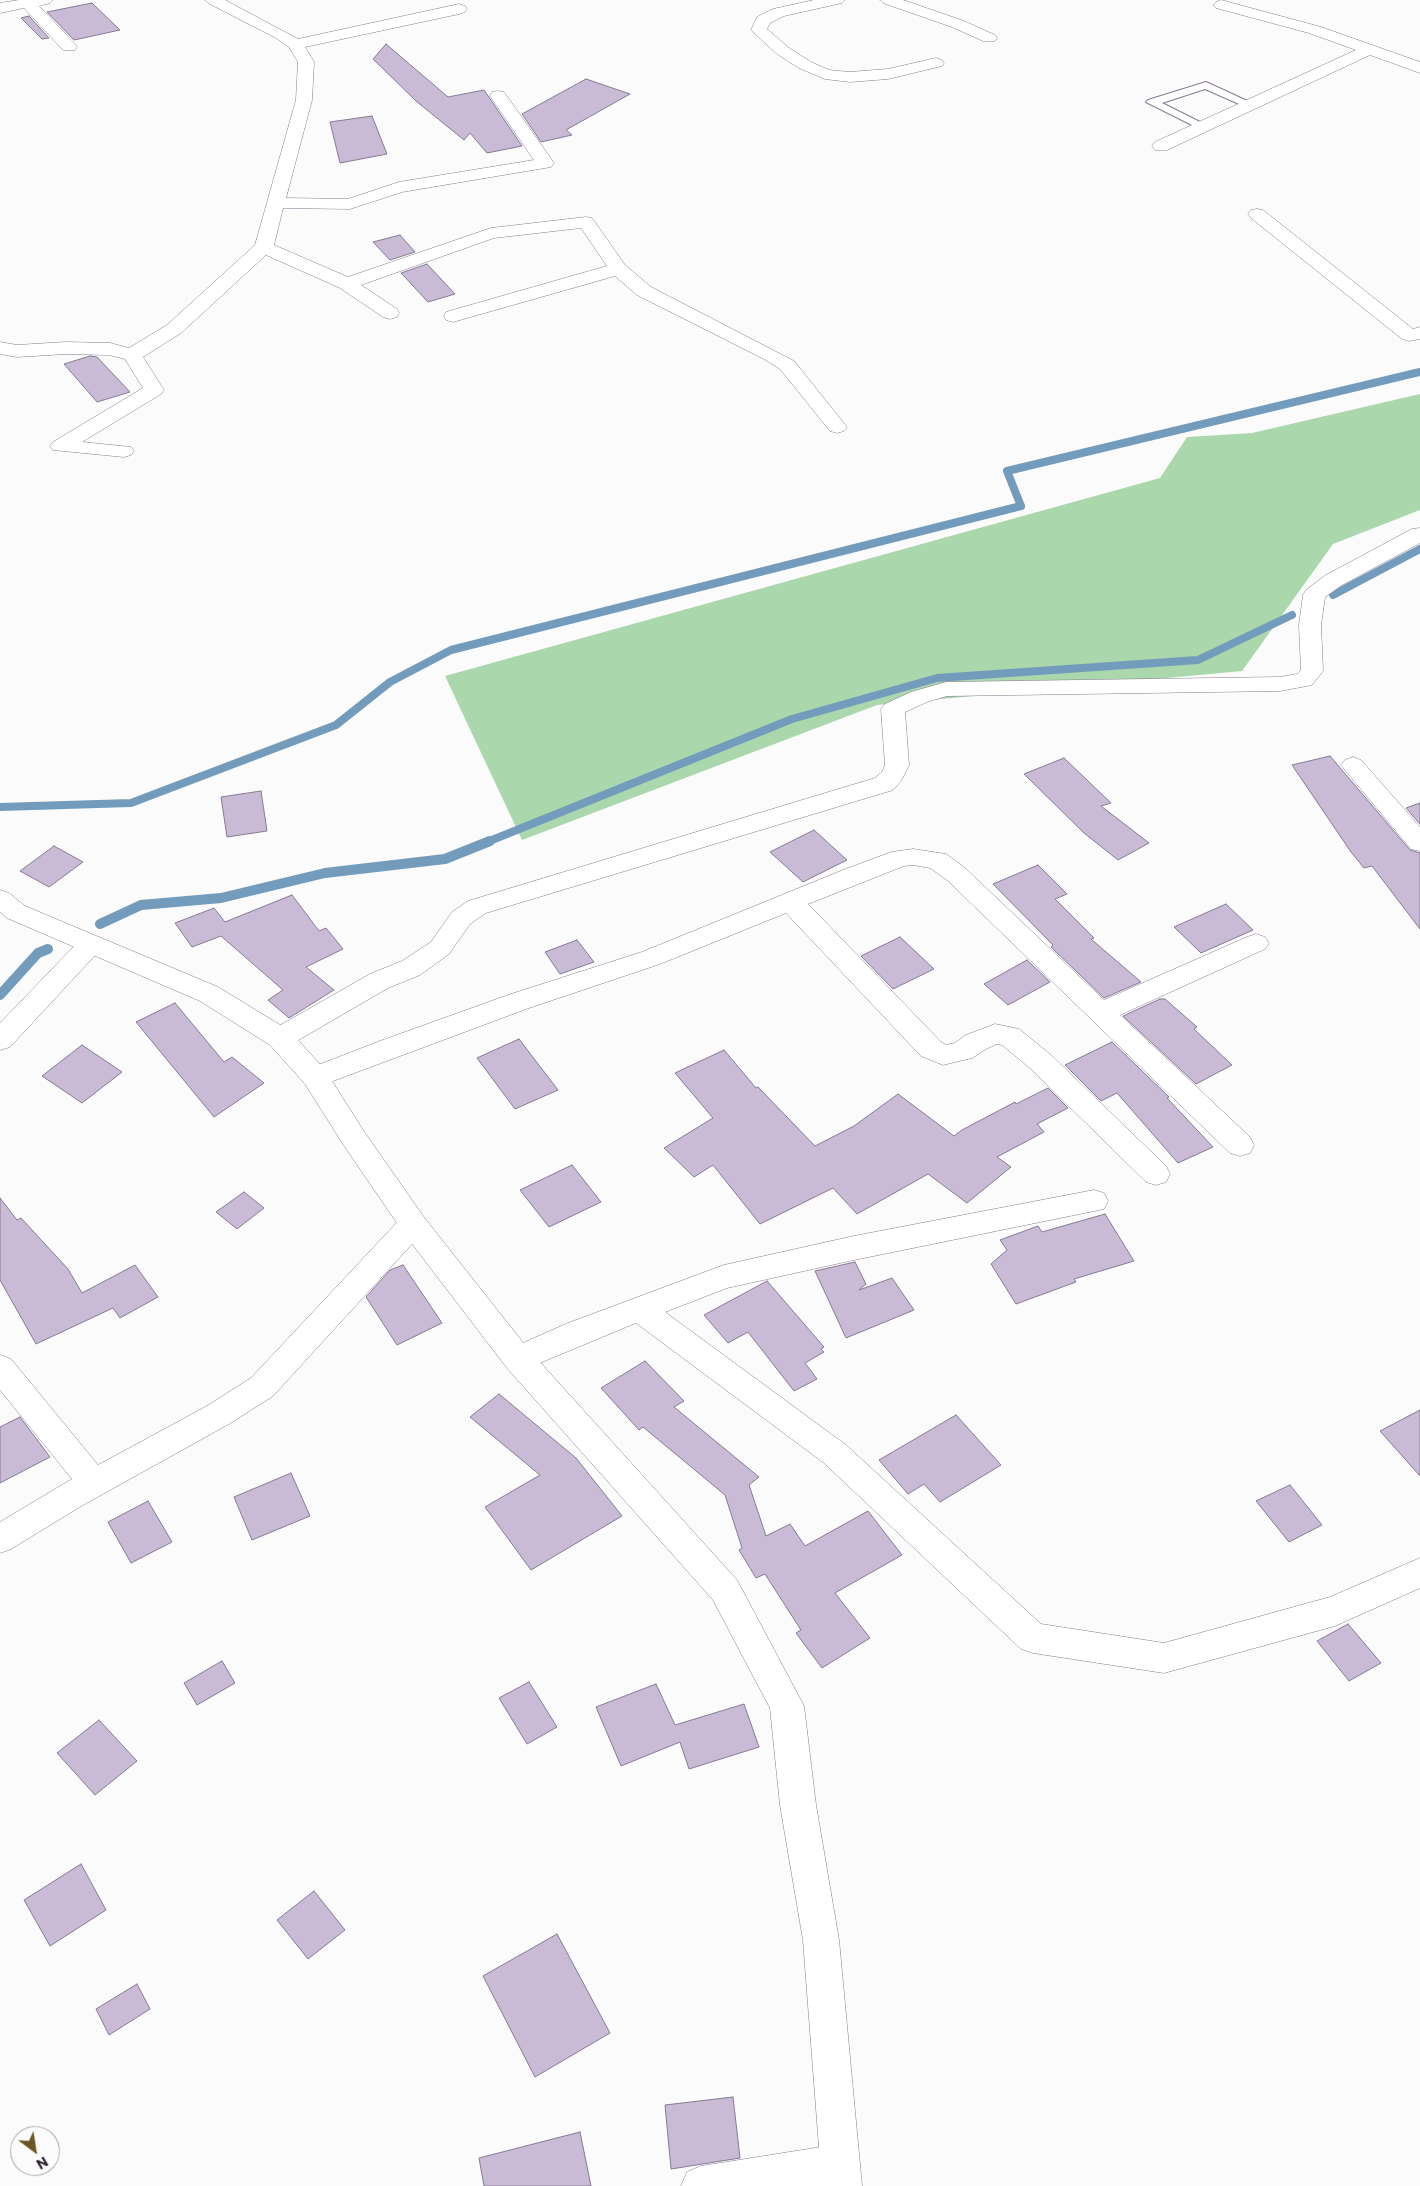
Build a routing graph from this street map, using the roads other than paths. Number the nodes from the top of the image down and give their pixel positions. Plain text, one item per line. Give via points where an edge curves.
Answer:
1 (47, 0) edge
2 (213, 0) edge
3 (837, 0) edge
4 (888, 0) edge
5 (1219, 2) edge
6 (28, 3) junction
7 (0, 8) edge
8 (459, 9) dead end
9 (989, 38) dead end
10 (295, 44) junction
11 (69, 47) dead end
12 (1370, 50) junction
13 (936, 63) dead end
14 (1420, 68) edge
15 (498, 96) dead end
16 (1250, 105) junction
17 (1202, 127) junction
18 (1161, 146) dead end
19 (275, 203) junction
20 (1257, 214) dead end
21 (264, 247) junction
22 (618, 269) junction
23 (347, 284) junction
24 (390, 313) dead end
25 (453, 316) dead end
26 (1420, 333) edge
27 (0, 348) edge
28 (132, 354) junction
29 (837, 427) dead end
30 (124, 451) dead end
31 (1420, 534) edge
32 (1353, 765) dead end
33 (1420, 843) edge
34 (0, 899) edge
35 (791, 902) junction
36 (1256, 943) dead end
37 (91, 944) junction
38 (1101, 1012) junction
39 (280, 1038) junction
40 (0, 1040) edge
41 (315, 1077) junction
42 (1240, 1145) dead end
43 (1156, 1174) dead end
44 (1094, 1201) dead end
45 (413, 1224) junction
46 (640, 1310) junction
47 (518, 1359) junction
48 (0, 1368) edge
49 (94, 1483) junction
50 (0, 1539) edge
51 (1420, 1573) edge
52 (841, 2175) edge
53 (701, 2186) edge

1 - 6 street
2 - 10 street
3 - 13 street via 780,12 763,20 758,30 783,51 825,74 850,78 888,74
4 - 9 street
5 - 12 street
6 - 7 street
6 - 11 street
8 - 10 street
10 - 19 street via 306,62 304,100
12 - 14 street
12 - 16 street
15 - 19 street via 545,163 399,187 350,204
16 - 17 street
16 - 17 lane via 1206,85 1152,102
17 - 18 street
19 - 21 street
20 - 26 street via 1409,335
21 - 23 street
21 - 28 street via 174,329
22 - 23 street via 586,222 492,234
22 - 25 street
22 - 29 street via 644,291 787,365
23 - 24 street
27 - 28 street via 17,351 110,349
28 - 30 street via 154,390 60,446
31 - 39 street via 1334,580 1314,596 1310,625 1312,671 1304,680 1280,684 946,689 919,696 893,710 898,765 884,784 477,907 461,918 440,948 411,968 379,981
32 - 33 street
34 - 37 street via 16,912
35 - 38 street via 901,858 937,860 956,874
35 - 41 street via 651,958 520,1001
35 - 43 street via 931,1049 943,1055 995,1034 1009,1036 1041,1062
36 - 38 street
37 - 39 street via 209,994
37 - 40 street
38 - 42 street
39 - 41 street
41 - 45 street
44 - 46 street via 724,1277
45 - 47 street
45 - 49 street via 262,1387
46 - 47 street
46 - 51 street via 835,1454 1033,1638 1164,1658 1335,1611
47 - 52 street via 725,1590 787,1706 798,1805 821,1940
48 - 49 street
49 - 50 street
52 - 53 street

